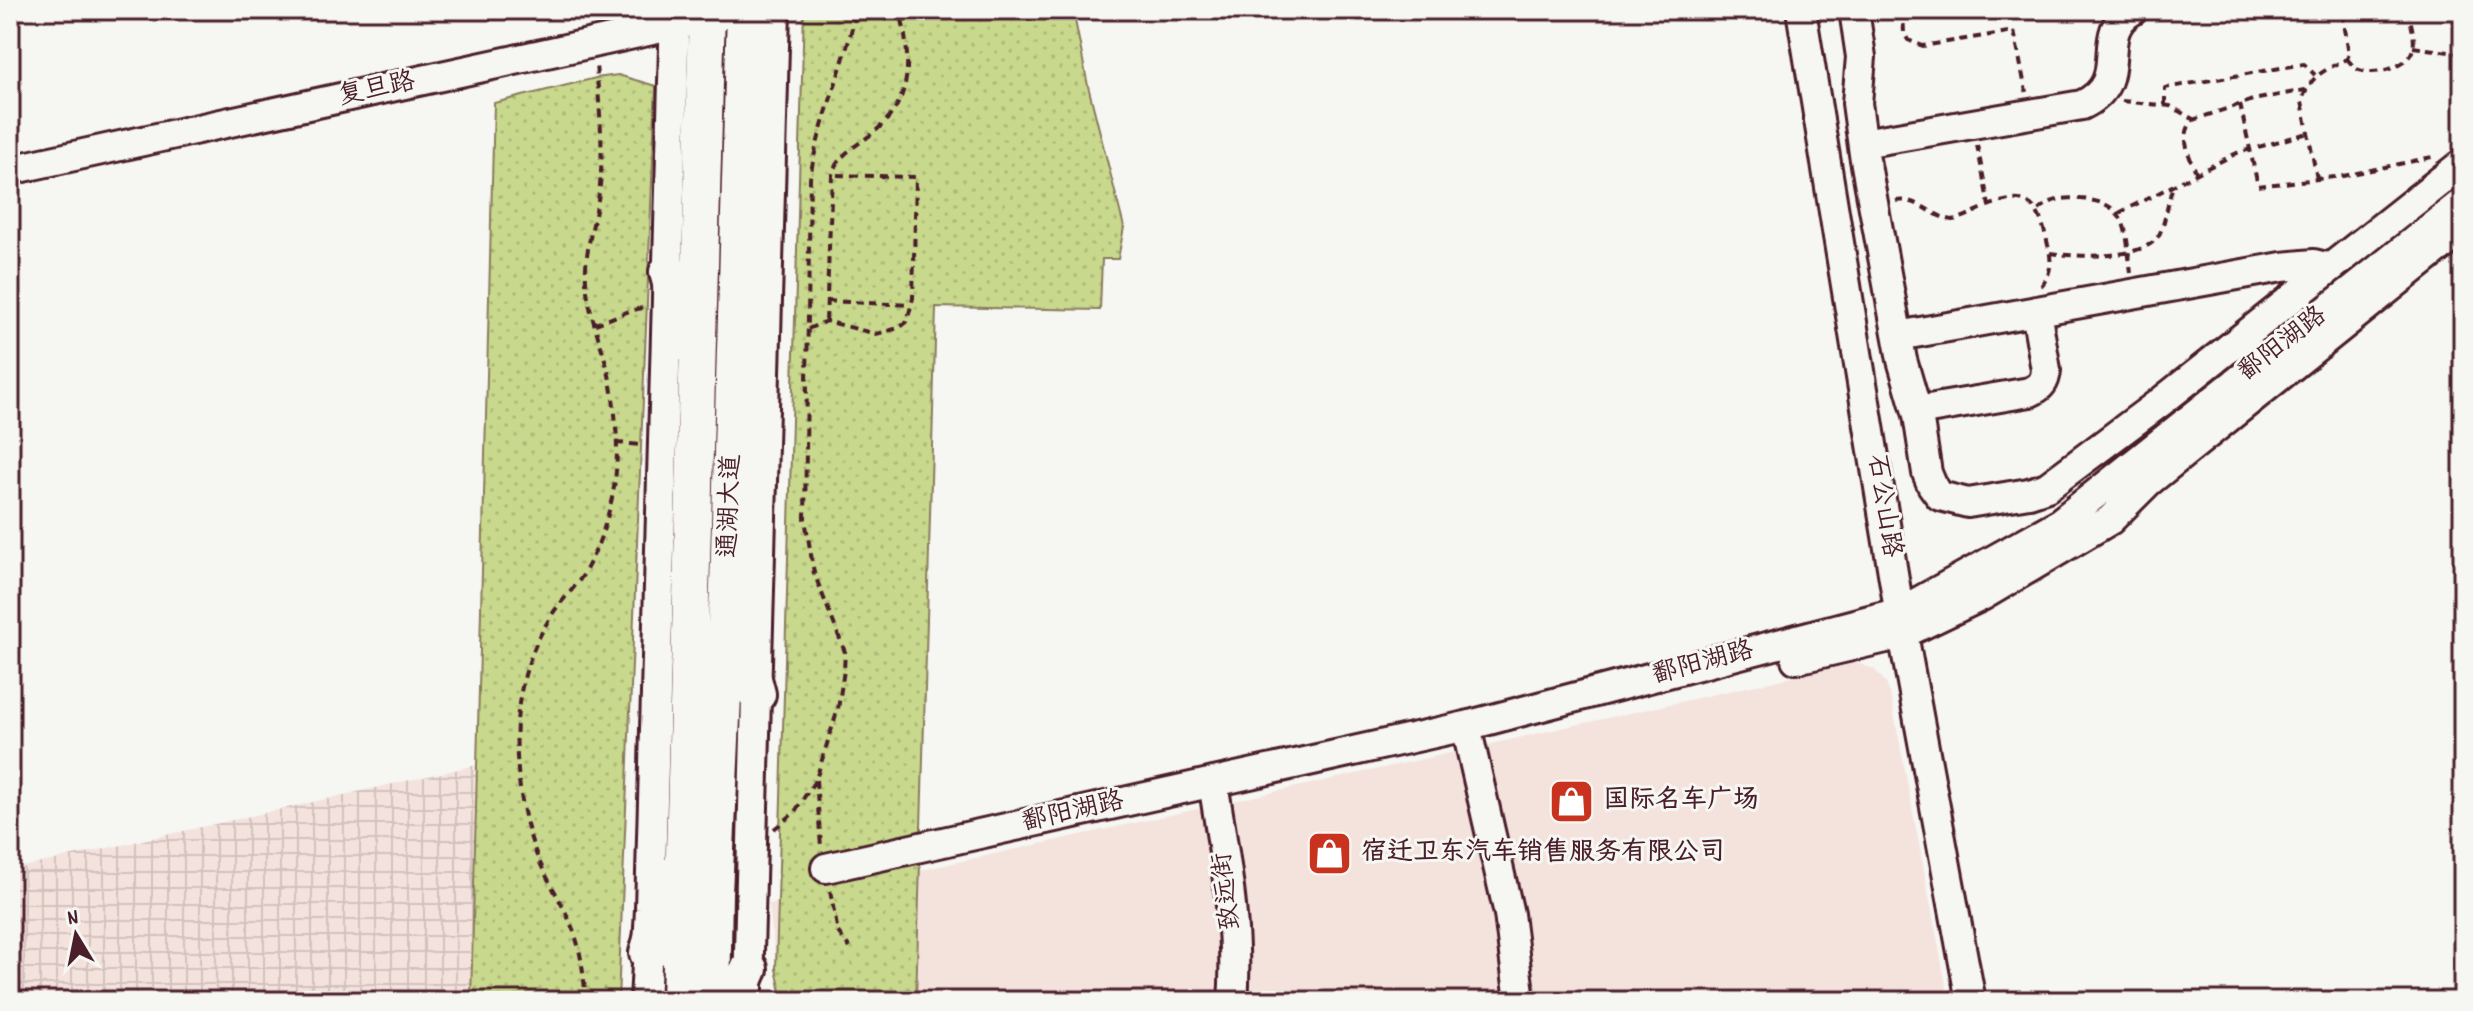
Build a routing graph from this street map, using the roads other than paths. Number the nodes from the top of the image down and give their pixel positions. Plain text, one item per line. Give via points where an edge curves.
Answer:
1 (745, 10) edge
2 (775, 10) edge
3 (1801, 10) edge
4 (1854, 10) edge
5 (2133, 10) edge
6 (691, 16) edge
7 (1863, 143) junction
8 (2452, 159) edge
9 (10, 170) edge
10 (2463, 202) edge
11 (2463, 229) edge
12 (2330, 268) junction
13 (668, 272) junction
14 (2036, 311) junction
15 (1898, 336) junction
16 (698, 382) junction
17 (1917, 411) junction
18 (728, 587) junction
19 (1902, 623) junction
20 (757, 694) junction
21 (1467, 732) junction
22 (1214, 789) junction
23 (685, 828) junction
24 (827, 876) dead end
25 (648, 953) junction
26 (744, 990) edge
27 (645, 1001) edge
28 (680, 1001) edge
29 (712, 1001) edge
30 (1233, 1001) edge
31 (1520, 1001) edge
32 (1971, 1001) edge

1 - 6 street, 复旦路
1 - 18 main road, 通湖大道
2 - 20 street
3 - 19 street, 石公山路
4 - 7 street
5 - 7 street via 2112,36 2111,72 2095,99
6 - 9 street, 复旦路 via 594,43
6 - 13 street
6 - 16 main road, 通湖大道
7 - 15 street
8 - 12 street
10 - 19 street, 鄱阳湖路 via 2058,524
11 - 19 street, 鄱阳湖路 via 2148,482 2110,520 1982,596
12 - 14 street via 2302,264
12 - 17 street via 2047,487 1968,503 1940,496 1927,473
13 - 16 main road
13 - 25 street
14 - 15 street
14 - 17 street via 2046,370 2039,387
15 - 17 street
16 - 23 main road, 通湖大道
18 - 20 main road
18 - 29 main road, 通湖大道
19 - 21 street, 鄱阳湖路
19 - 32 street, 石公山路
20 - 26 street
21 - 22 street, 鄱阳湖路
21 - 31 street via 1509,914
22 - 24 street, 鄱阳湖路
22 - 30 street, 致远街 via 1231,908
23 - 25 main road
23 - 28 main road, 通湖大道
25 - 27 street

